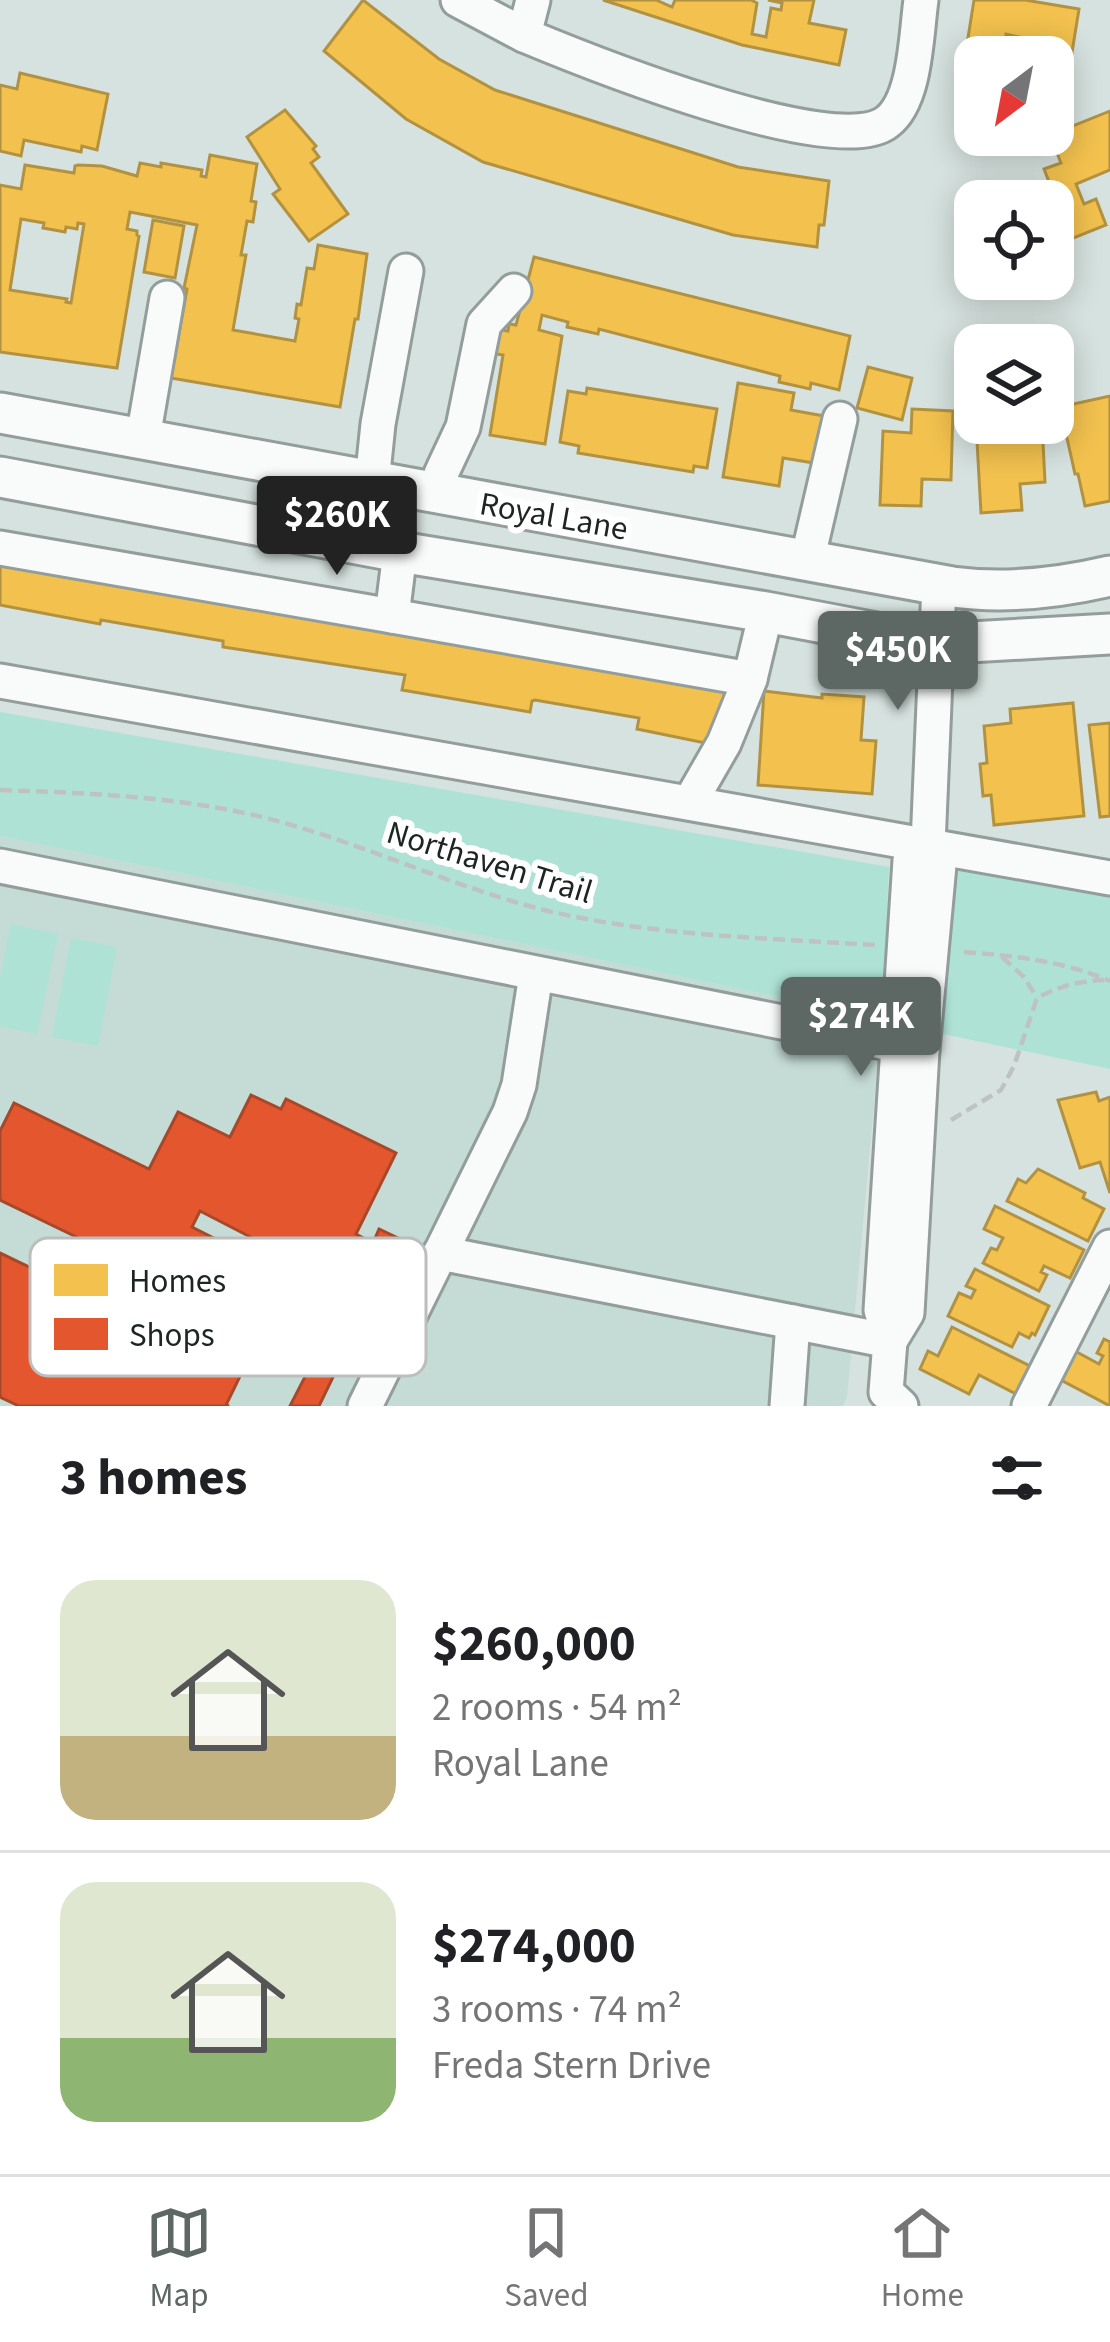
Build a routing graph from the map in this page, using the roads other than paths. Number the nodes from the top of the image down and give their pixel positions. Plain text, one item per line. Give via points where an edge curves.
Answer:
1 (458, 0) edge
2 (532, 0) edge
3 (921, 0) edge
4 (524, 35) junction
5 (406, 271) dead end
6 (514, 291) dead end
7 (167, 298) dead end
8 (0, 412) edge
9 (839, 419) dead end
10 (143, 438) junction
11 (0, 477) edge
12 (371, 482) junction
13 (427, 492) junction
14 (0, 548) edge
15 (404, 552) junction
16 (807, 561) junction
17 (1110, 576) edge
18 (939, 585) junction
19 (766, 612) junction
20 (392, 616) junction
21 (1110, 634) edge
22 (935, 644) junction
23 (750, 679) junction
24 (0, 681) edge
25 (690, 802) junction
26 (928, 845) junction
27 (0, 866) edge
28 (1110, 878) edge
29 (536, 974) junction
30 (910, 1047) junction
31 (1110, 1246) edge
32 (440, 1253) junction
33 (426, 1281) edge
34 (793, 1322) junction
35 (890, 1341) junction
36 (379, 1376) edge
37 (364, 1406) edge
38 (788, 1406) edge
39 (901, 1406) edge
40 (1029, 1406) edge

1 - 4 street
2 - 4 street
3 - 4 street via 899,111 884,126 860,132 770,120
5 - 12 street
6 - 13 street via 484,324 463,427
7 - 10 street
8 - 10 main road, Royal Lane
9 - 16 street
10 - 12 main road, Royal Lane
11 - 15 main road, Royal Lane
12 - 13 main road, Royal Lane
13 - 15 main road
13 - 16 main road, Royal Lane
14 - 20 street
15 - 19 main road, Royal Lane
15 - 20 street
16 - 18 main road, Royal Lane
17 - 18 main road, Royal Lane via 1016,589
18 - 22 street
19 - 22 main road, Royal Lane
19 - 23 street
20 - 23 street
21 - 22 main road, Royal Lane
22 - 26 street
23 - 25 street
24 - 25 street
25 - 26 street
26 - 28 street
26 - 30 street via 910,860 917,948
27 - 29 street
29 - 30 street
29 - 32 street via 510,1112
30 - 35 street via 881,1310
30 - 35 street via 919,1100 907,1313
31 - 40 street
32 - 33 street
32 - 34 street
34 - 35 street
34 - 38 street
35 - 39 street via 886,1392
36 - 37 street

